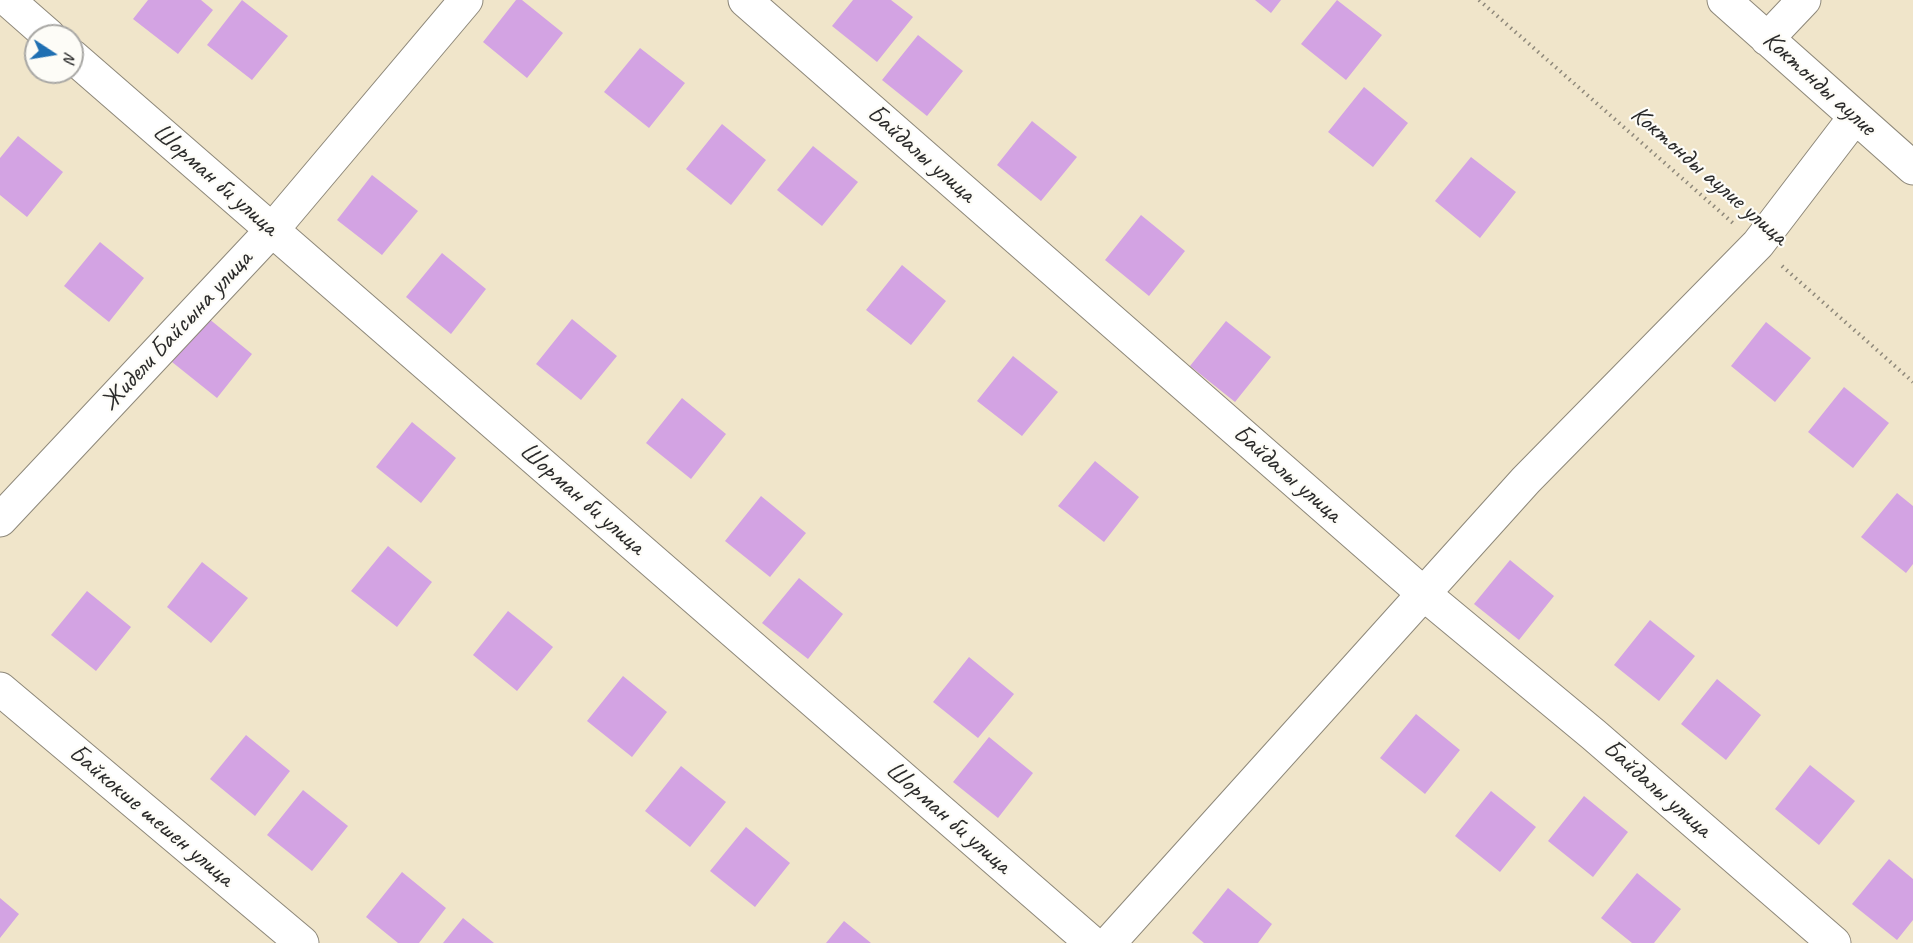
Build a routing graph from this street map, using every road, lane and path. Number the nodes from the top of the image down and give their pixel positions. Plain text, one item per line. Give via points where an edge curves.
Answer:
1 (8, 0) edge
2 (466, 0) edge
3 (745, 0) edge
4 (1479, 0) edge
5 (1724, 0) edge
6 (1804, 0) edge
7 (35, 24) edge
8 (1767, 39) junction
9 (84, 66) edge
10 (1855, 117) junction
11 (1913, 168) edge
12 (272, 230) junction
13 (1758, 244) junction
14 (1913, 382) edge
15 (0, 520) edge
16 (1424, 594) junction
17 (0, 689) edge
18 (302, 943) edge
19 (1092, 943) edge
20 (1109, 943) edge
21 (1834, 943) edge

1 - 7 street
2 - 12 street, Жидели Байсына улица
3 - 16 street, Байдалы улица
4 - 13 path, Коктонды аулие улица
5 - 8 street, Коктонды аулие
6 - 8 street
8 - 10 street, Коктонды аулие
9 - 12 street, Шорман би улица
10 - 11 street, Коктонды аулие
10 - 13 street
12 - 15 street, Жидели Байсына улица
12 - 19 street, Шорман би улица
13 - 14 path, Коктонды аулие улица
13 - 16 street via 1526,480
16 - 20 street
16 - 21 street, Байдалы улица via 1603,742
17 - 18 street, Байкокше шешен улица

